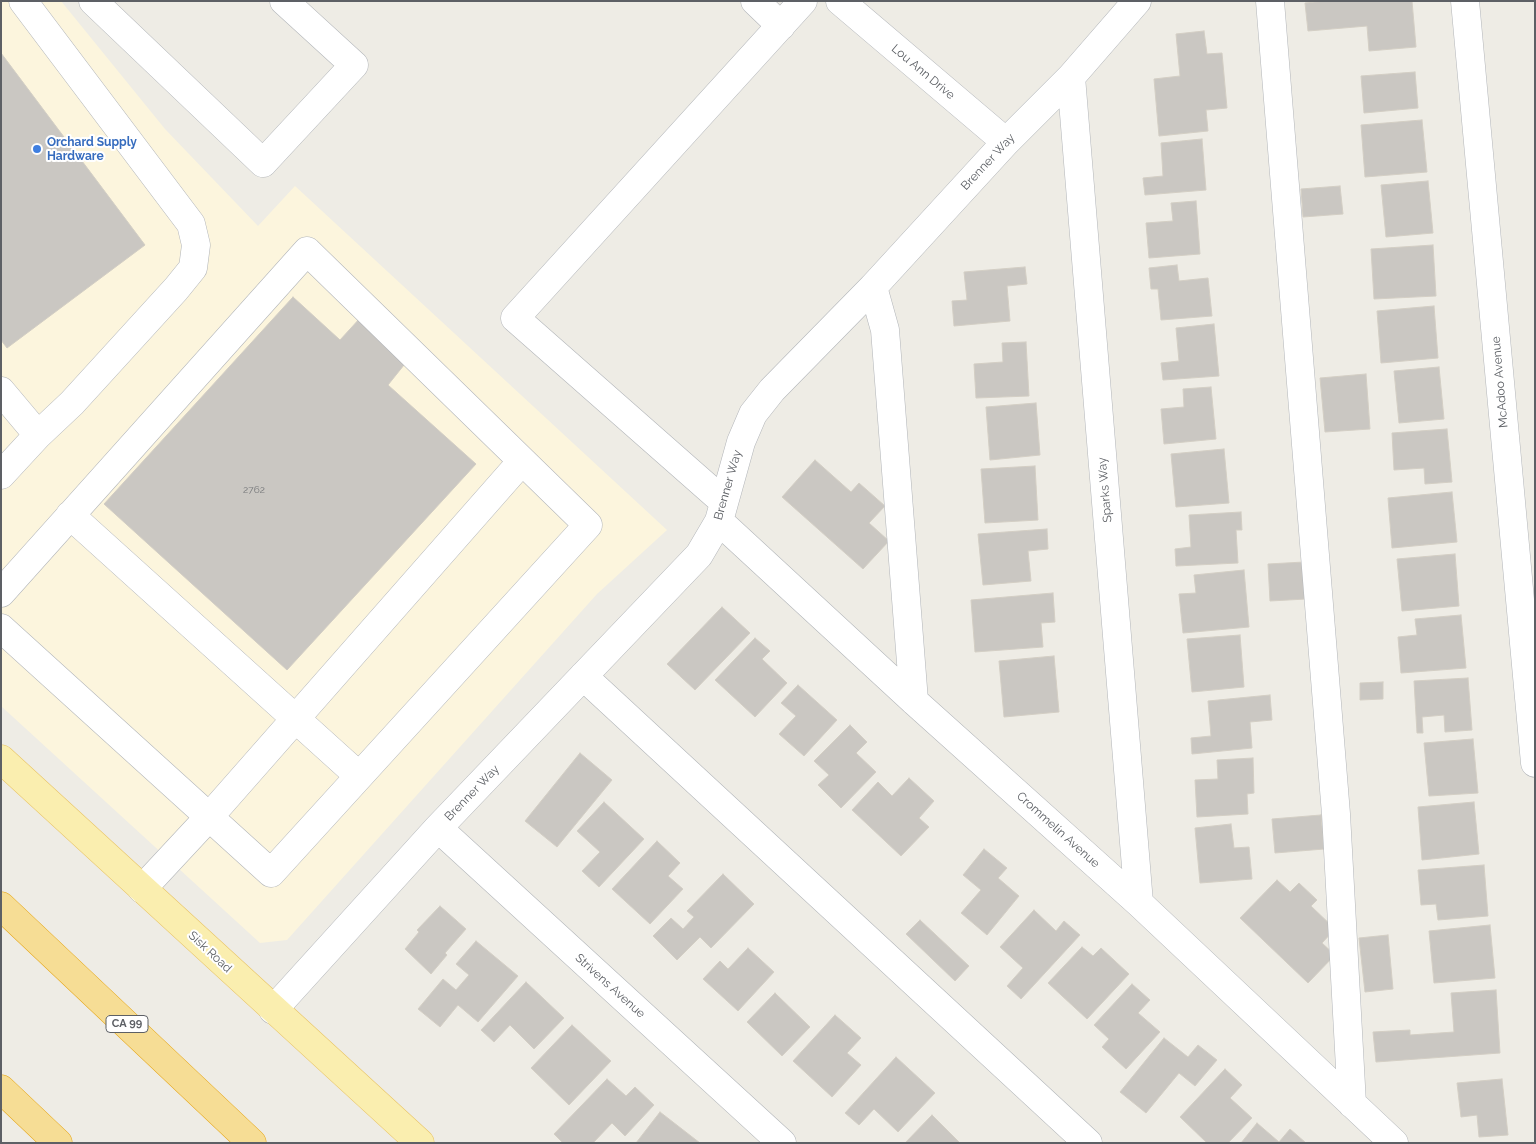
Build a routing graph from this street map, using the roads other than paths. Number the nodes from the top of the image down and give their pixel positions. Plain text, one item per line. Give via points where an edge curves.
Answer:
1 (23, 1) edge
2 (93, 1) edge
3 (284, 1) edge
4 (755, 1) edge
5 (803, 1) edge
6 (840, 1) edge
7 (1137, 1) edge
8 (1270, 1) edge
9 (1465, 1) edge
10 (781, 26) junction
11 (1071, 77) junction
12 (1006, 142) junction
13 (873, 287) junction
14 (1, 391) edge
15 (38, 435) junction
16 (522, 461) junction
17 (1, 475) edge
18 (721, 511) junction
19 (70, 515) junction
20 (1, 593) edge
21 (1, 628) edge
22 (583, 676) junction
23 (914, 701) junction
24 (295, 718) junction
25 (1, 759) edge
26 (1535, 763) edge
27 (359, 776) junction
28 (209, 817) junction
29 (438, 828) junction
30 (142, 889) junction
31 (1139, 903) junction
32 (1, 906) edge
33 (273, 1010) junction
34 (1, 1089) edge
35 (1352, 1104) junction
36 (58, 1143) edge
37 (252, 1143) edge
38 (420, 1143) edge
39 (782, 1143) edge
40 (1088, 1143) edge
41 (1394, 1143) edge

1 - 15 street via 191,224 196,245 193,268 176,289
2 - 3 street via 263,163 354,66
4 - 10 street
5 - 10 street
6 - 12 street, Lou Ann Drive
7 - 11 street, Brenner Way
8 - 35 street via 1336,814
9 - 26 street, McAdoo Avenue
10 - 18 street, Crommelin Avenue via 516,318
11 - 12 street, Brenner Way
11 - 31 street, Sparks Way
12 - 13 street, Brenner Way
13 - 18 street, Brenner Way via 772,390 754,414 741,442
13 - 23 street via 885,330
14 - 15 street
15 - 17 street
16 - 19 street via 307,251
16 - 24 street
16 - 27 street via 588,525
18 - 22 street, Brenner Way via 699,555
18 - 23 street, Crommelin Avenue
19 - 20 street
19 - 24 street
21 - 28 street
22 - 29 street, Brenner Way
22 - 40 street
23 - 31 street, Crommelin Avenue
24 - 27 street
24 - 28 street
25 - 30 main road, Sisk Road
27 - 28 street via 271,873
28 - 30 street
29 - 33 street, Brenner Way
29 - 39 street, Strivens Avenue
30 - 33 main road, Sisk Road
31 - 35 street, Crommelin Avenue
32 - 37 highway, CA 99
33 - 38 main road, Sisk Road
34 - 36 highway
35 - 41 street, Crommelin Avenue

